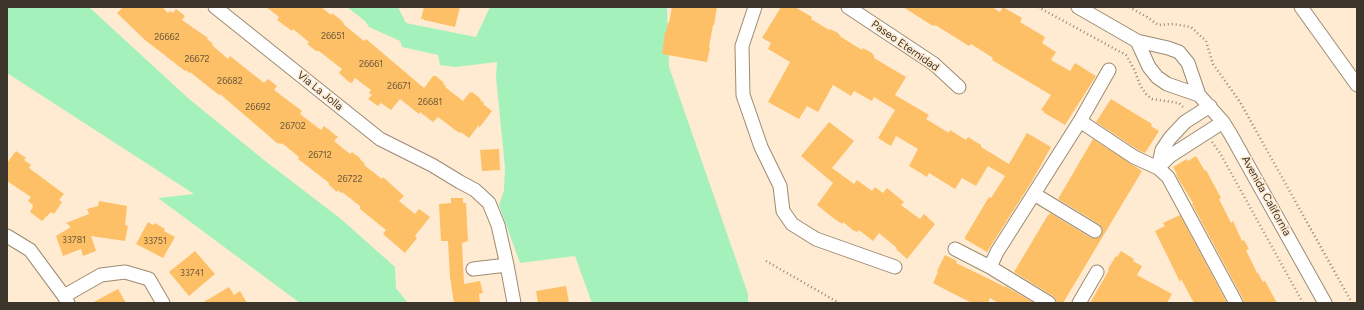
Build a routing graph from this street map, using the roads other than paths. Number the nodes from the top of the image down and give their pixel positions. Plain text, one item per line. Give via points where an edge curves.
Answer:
1 (215, 7) edge
2 (755, 7) edge
3 (848, 7) edge
4 (1078, 7) edge
5 (1300, 7) edge
6 (1137, 40) junction
7 (1109, 70) dead end
8 (1357, 85) edge
9 (959, 87) dead end
10 (1199, 95) junction
11 (1210, 106) junction
12 (1080, 122) junction
13 (1222, 122) junction
14 (1158, 168) junction
15 (1034, 194) junction
16 (1095, 231) dead end
17 (7, 236) edge
18 (954, 249) dead end
19 (507, 265) junction
20 (895, 267) dead end
21 (990, 267) junction
22 (473, 269) dead end
23 (1098, 272) dead end
24 (66, 299) edge
25 (163, 303) edge
26 (514, 303) edge
27 (1049, 303) edge
28 (1079, 303) edge
29 (1236, 303) edge
30 (1325, 303) edge

1 - 19 street, Via La Jolla via 380,139 432,165 475,190 489,202 498,225
2 - 20 street via 742,46 743,95 761,147 780,186 783,211 792,224 816,239
3 - 9 street, Paseo Eternidad via 934,64
4 - 6 street, Avenida California
5 - 8 street
6 - 10 street, Avenida California via 1149,67 1157,77 1167,84
6 - 10 street, Avenida California via 1179,52 1188,63
7 - 12 street
10 - 11 street, Avenida California
11 - 13 street, Avenida California
11 - 14 street via 1185,122 1170,138 1162,150
12 - 14 street via 1134,157
12 - 15 street
13 - 14 street via 1170,156
13 - 30 street, Avenida California
14 - 29 street via 1168,177
15 - 16 street
15 - 21 street
17 - 24 street via 30,250
18 - 21 street
19 - 22 street
19 - 26 street, Via La Jolla
21 - 27 street
23 - 28 street
24 - 25 street via 101,275 125,272 149,278

